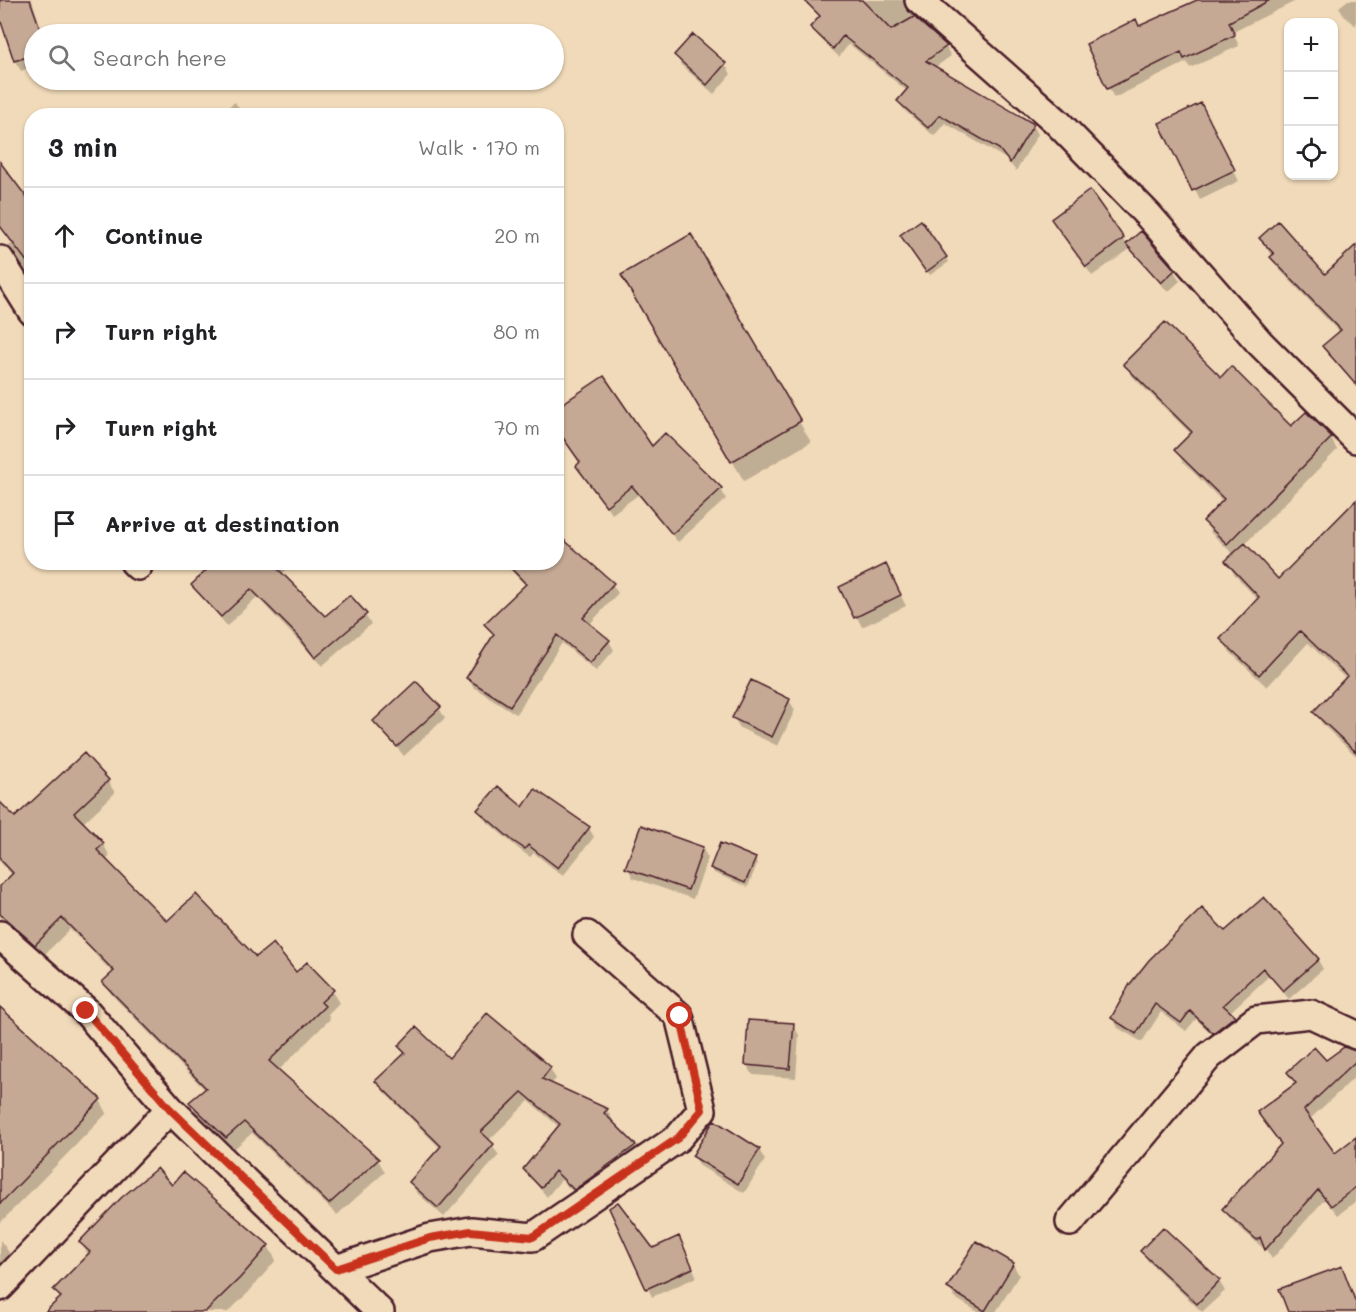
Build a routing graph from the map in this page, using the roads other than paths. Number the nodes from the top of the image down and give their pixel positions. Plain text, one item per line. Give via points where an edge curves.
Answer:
1 (919, 0) edge
2 (0, 260) edge
3 (24, 298) edge
4 (1356, 439) edge
5 (0, 935) edge
6 (587, 935) dead end
7 (1356, 1035) edge
8 (170, 1109) junction
9 (1070, 1222) dead end
10 (336, 1269) junction
11 (0, 1287) edge
12 (380, 1312) edge

1 - 4 street via 1056,121 1148,215 1259,342
2 - 3 street
5 - 8 street via 86,1011
6 - 10 street via 680,1016 702,1110 678,1138 533,1237 471,1231 430,1238
7 - 9 street via 1311,1014 1256,1020 1209,1056
8 - 10 street
8 - 11 street
10 - 12 street

